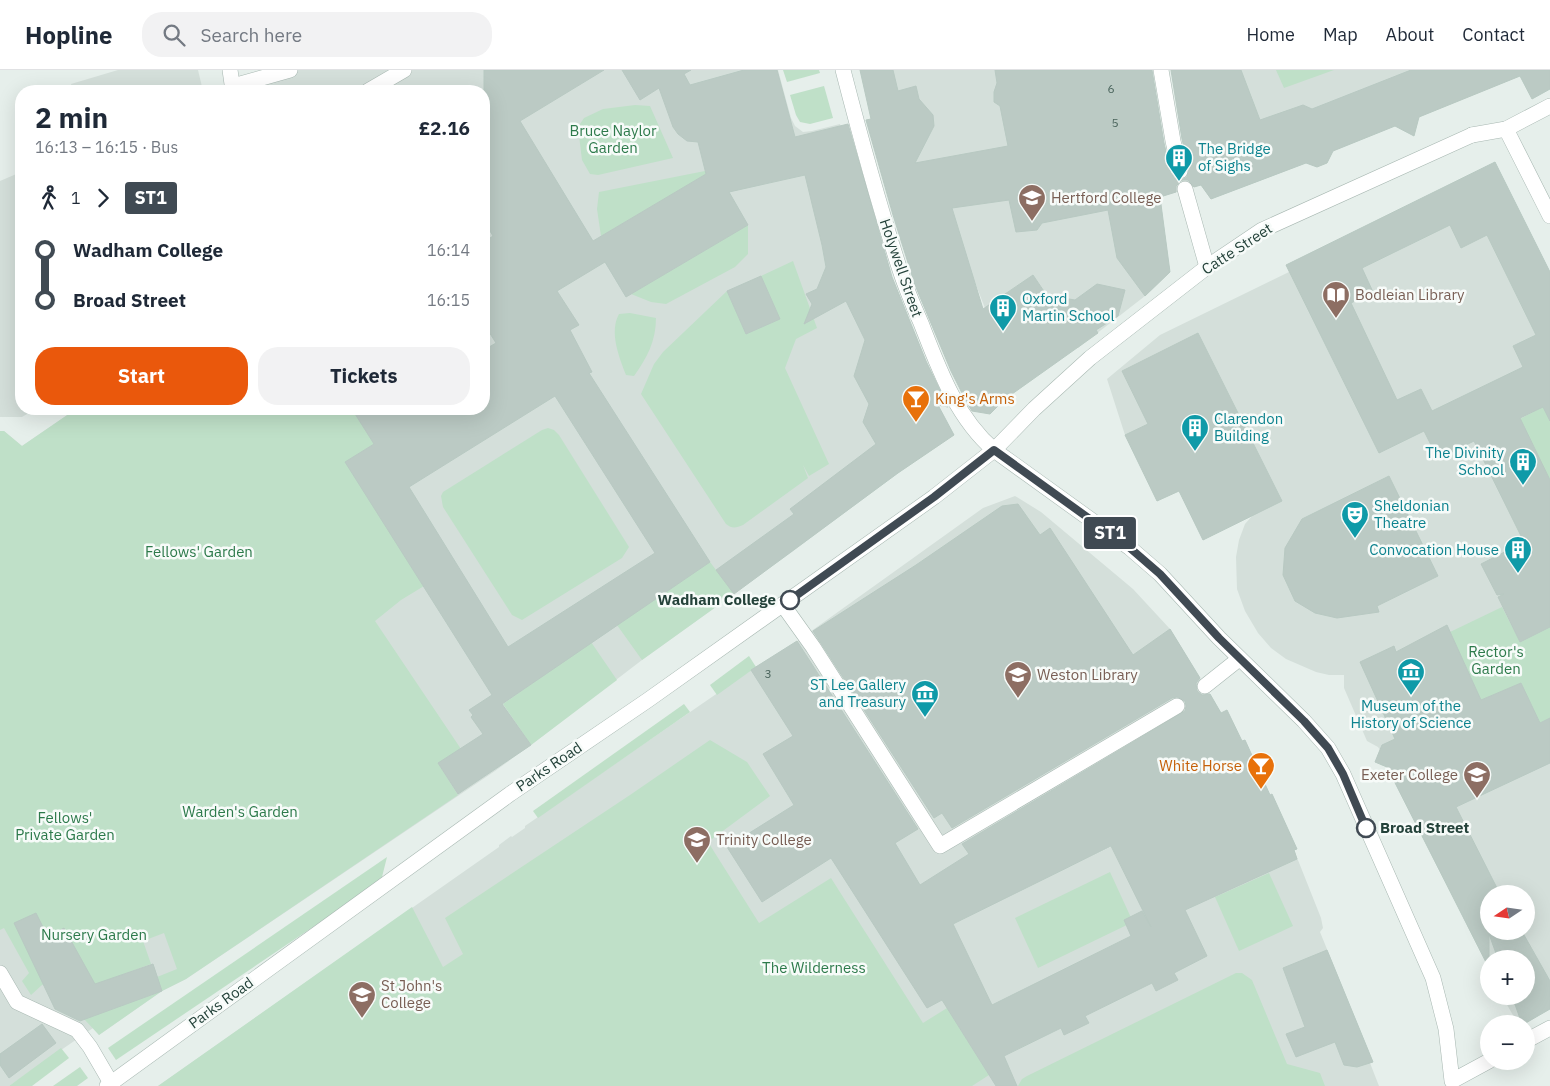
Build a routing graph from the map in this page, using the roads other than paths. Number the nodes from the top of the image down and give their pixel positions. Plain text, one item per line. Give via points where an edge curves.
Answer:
1 (230, 70) edge
2 (290, 70) edge
3 (404, 70) edge
4 (843, 70) edge
5 (1161, 70) edge
6 (232, 85) edge
7 (242, 85) edge
8 (378, 85) edge
9 (1550, 106) edge
10 (1506, 129) junction
11 (1180, 171) dead end
12 (1185, 190) dead end
13 (1550, 216) edge
14 (1207, 267) junction
15 (994, 450) junction
16 (783, 605) junction
17 (1240, 659) junction
18 (1205, 686) dead end
19 (1177, 706) dead end
20 (0, 974) edge
21 (1550, 1028) edge
22 (1535, 1036) edge
23 (1480, 1066) edge
24 (109, 1084) edge

1 - 6 street
2 - 7 street
3 - 8 street
4 - 15 street, Holywell Street via 899,269 935,359 961,412
5 - 11 street
9 - 10 street, Catte Street
10 - 13 street
10 - 14 street, Catte Street via 1472,135 1262,230
12 - 14 street
14 - 15 street, Catte Street via 1090,358
15 - 16 street, Parks Road
15 - 17 street via 1130,548 1160,574
16 - 19 street via 940,846
16 - 24 street, Parks Road via 510,794
17 - 18 street
17 - 23 street via 1304,721 1328,748 1343,774 1433,978 1446,1029 1452,1081
20 - 24 street via 17,1002 77,1030 90,1047
21 - 22 street

